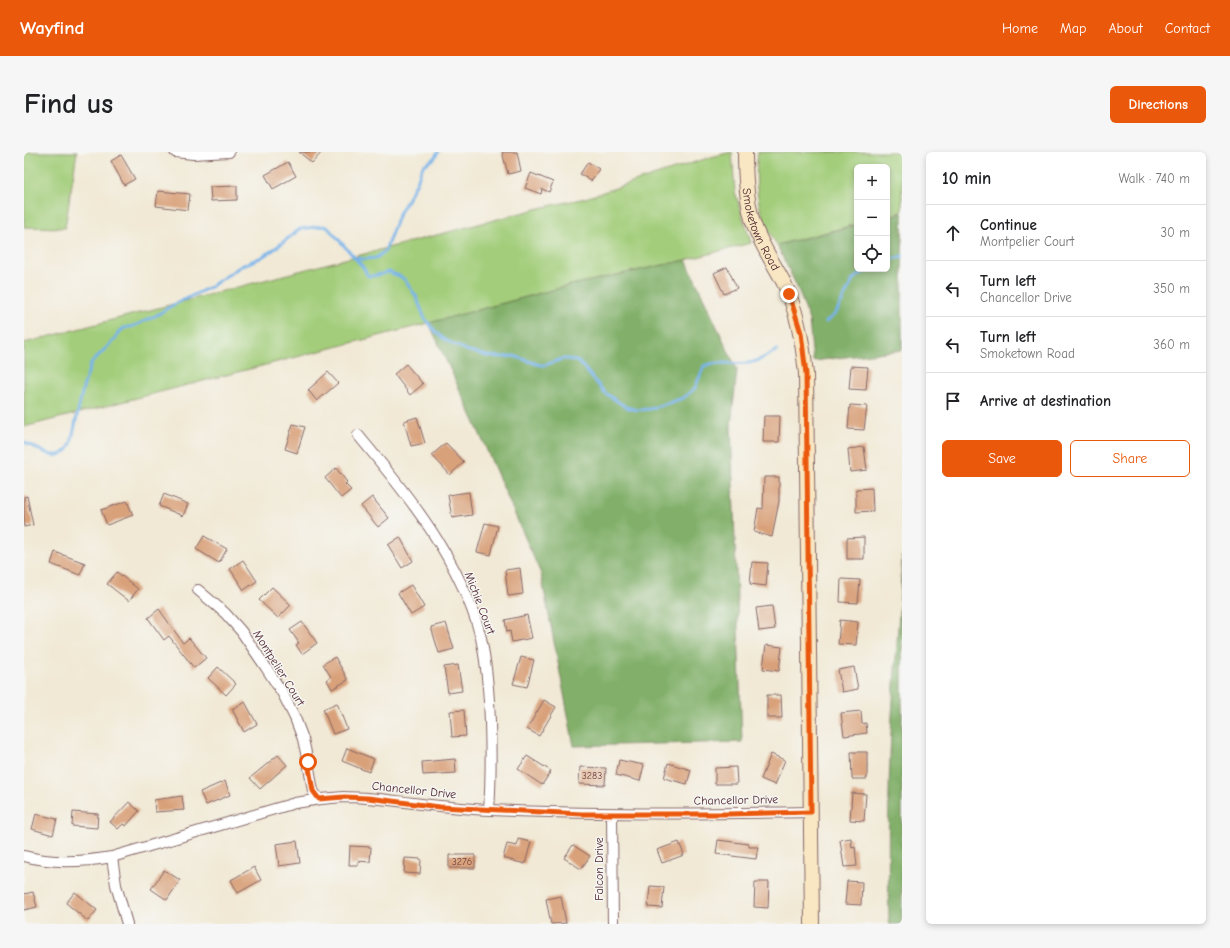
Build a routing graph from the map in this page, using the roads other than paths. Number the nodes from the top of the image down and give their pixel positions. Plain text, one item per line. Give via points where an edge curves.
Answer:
1 (175, 152) edge
2 (229, 152) edge
3 (745, 152) edge
4 (358, 435) dead end
5 (198, 590) dead end
6 (319, 799) junction
7 (489, 810) junction
8 (811, 812) junction
9 (612, 814) junction
10 (24, 856) edge
11 (112, 857) junction
12 (127, 924) edge
13 (613, 924) edge
14 (812, 924) edge

1 - 2 street
3 - 8 main road, Smoketown Road via 745,185 752,220 789,294 804,351
4 - 7 street, Michie Court via 393,477 436,538 475,618 487,670 491,779
5 - 6 street, Montpelier Court via 225,612 283,694 295,718 308,762 313,791
6 - 7 street, Chancellor Drive via 368,798
6 - 11 street, Chancellor Drive via 272,809
7 - 9 street, Chancellor Drive
8 - 9 street, Chancellor Drive
8 - 14 main road, Smoketown Road
9 - 13 street, Falcon Drive
10 - 11 street, Chancellor Drive via 68,862
11 - 12 street

